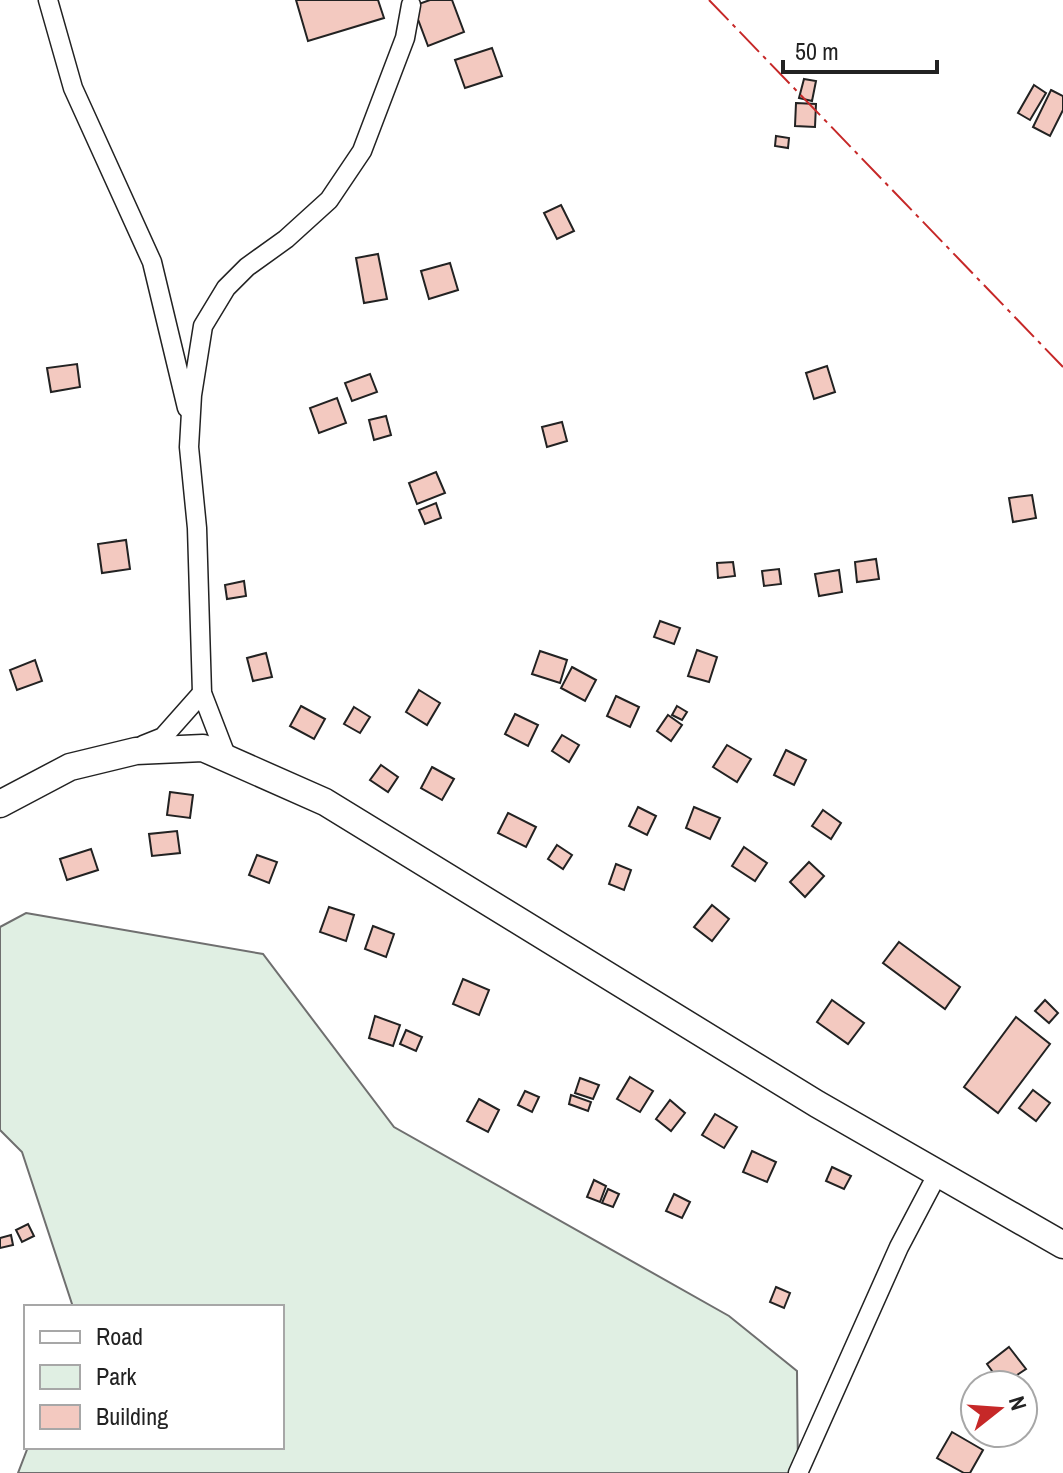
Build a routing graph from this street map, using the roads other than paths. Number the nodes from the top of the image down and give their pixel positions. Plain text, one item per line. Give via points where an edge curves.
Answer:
1 (48, 0) edge
2 (411, 5) dead end
3 (191, 422) junction
4 (202, 693) junction
5 (110, 757) junction
6 (227, 758) junction
7 (0, 804) edge
8 (938, 1173) junction
9 (1063, 1245) edge
10 (798, 1473) edge

1 - 3 street via 73,88 152,262
2 - 3 street via 400,51 362,151 329,200 226,288 203,326
3 - 4 street
4 - 5 street via 163,737
4 - 6 street
5 - 6 street via 203,748
5 - 7 street via 70,767
6 - 8 street via 325,802
8 - 9 street
8 - 10 street via 899,1247

